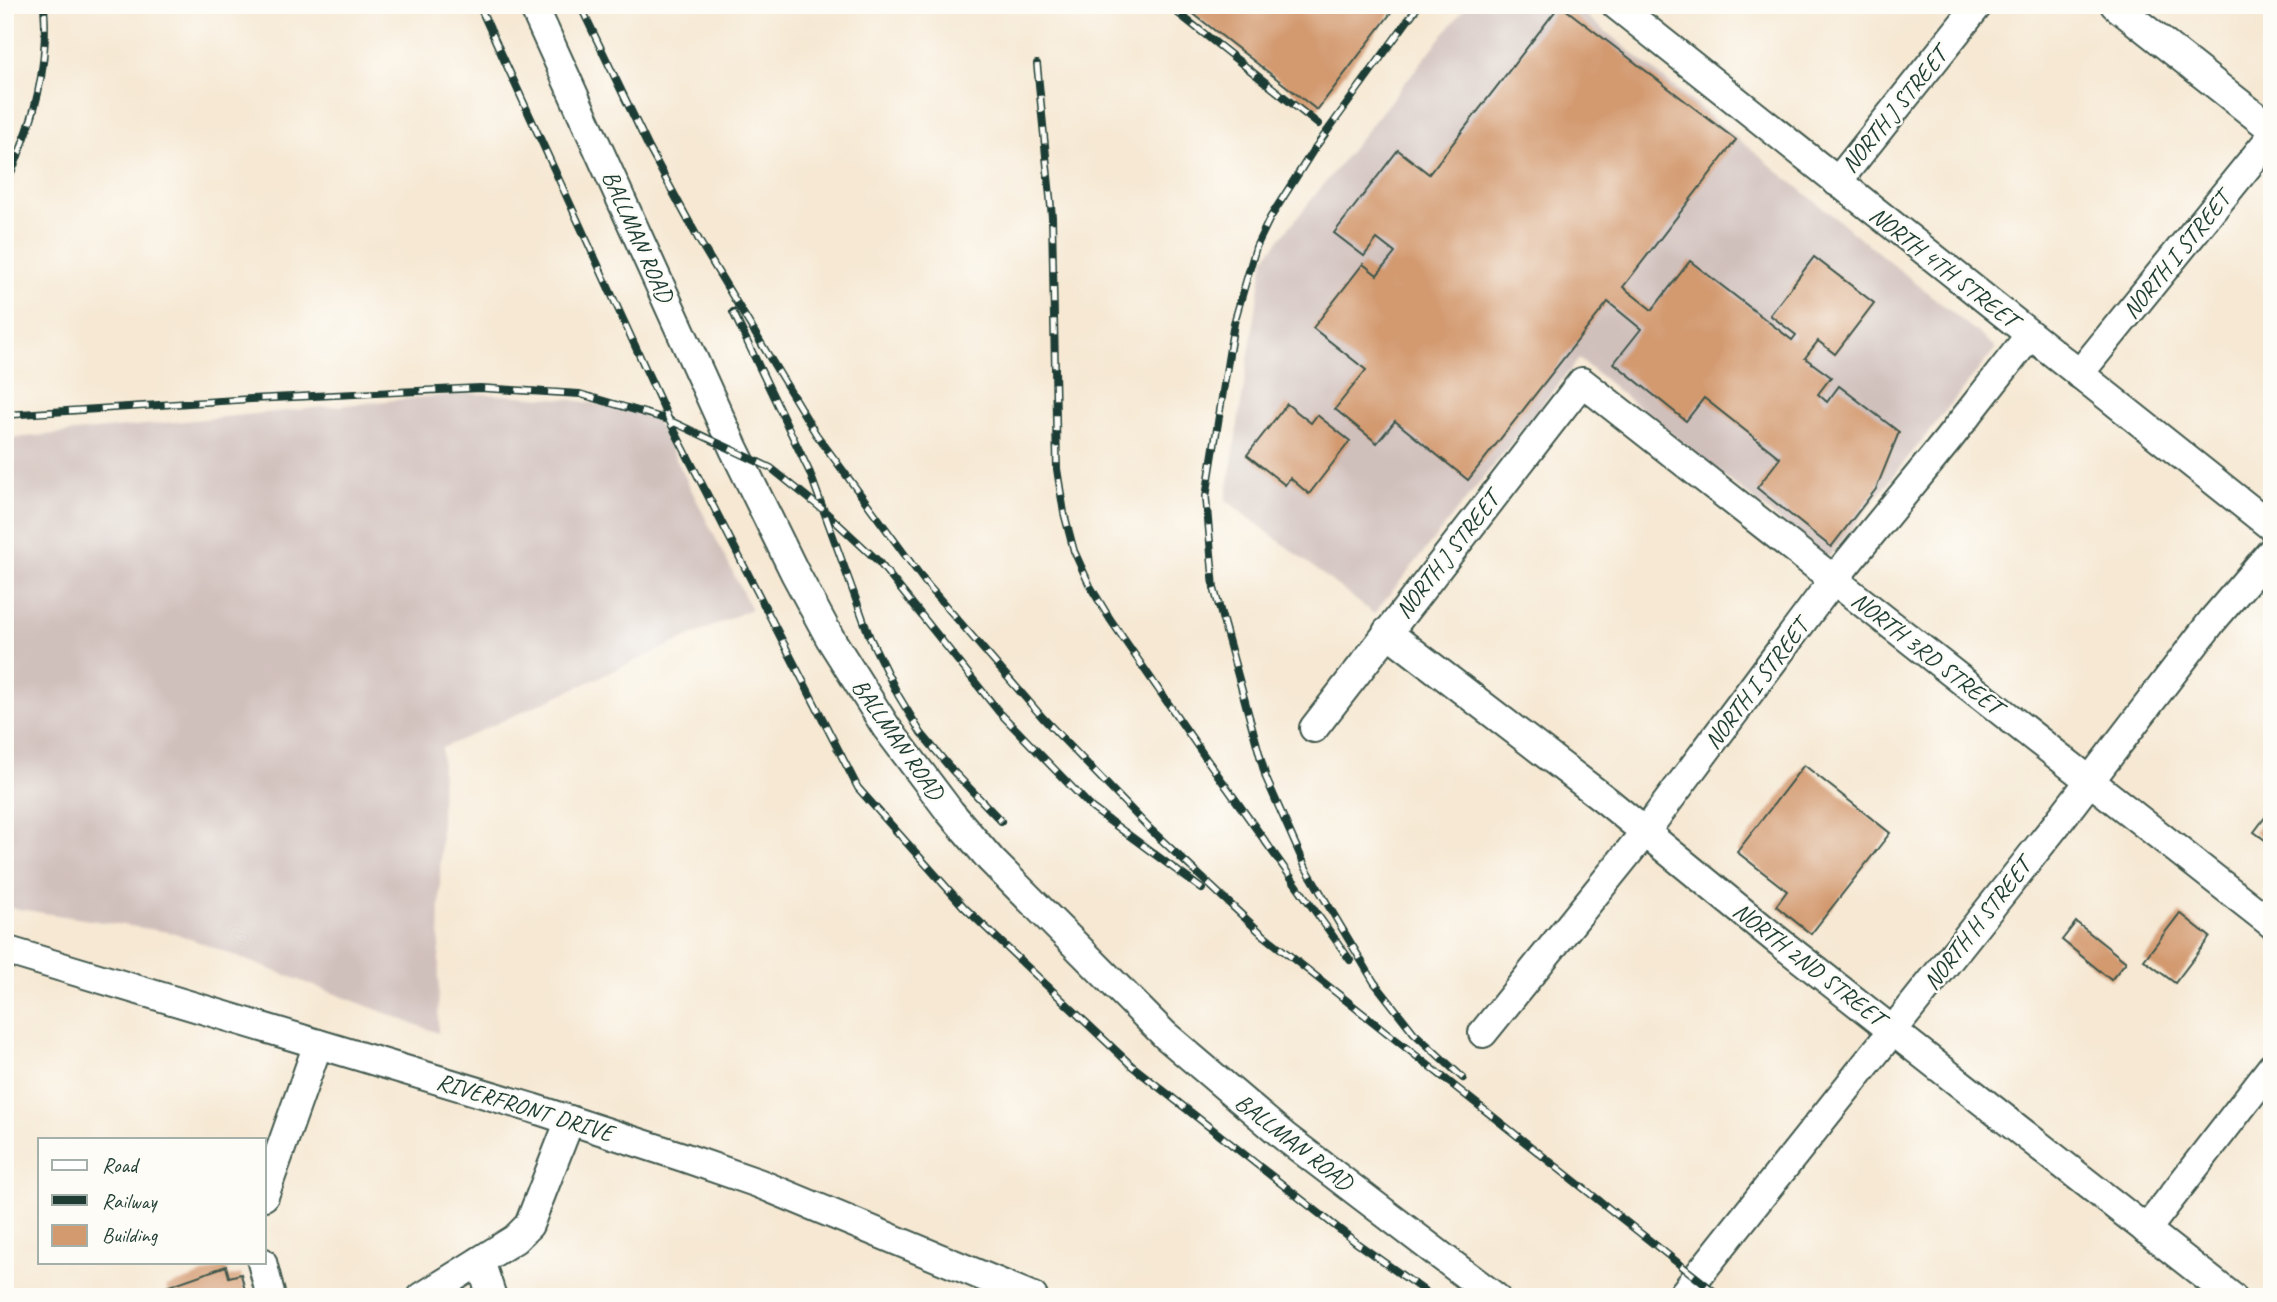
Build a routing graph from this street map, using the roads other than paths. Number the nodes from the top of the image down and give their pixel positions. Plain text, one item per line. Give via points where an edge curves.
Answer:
1 (533, 5) edge
2 (1616, 5) edge
3 (1978, 5) edge
4 (2115, 5) edge
5 (2272, 128) edge
6 (2272, 136) edge
7 (1837, 182) junction
8 (2029, 335) junction
9 (2080, 374) junction
10 (1582, 382) joint
11 (2272, 527) edge
12 (2272, 551) edge
13 (1834, 579) junction
14 (1387, 632) junction
15 (1314, 728) dead end
16 (2089, 781) junction
17 (1645, 832) junction
18 (2272, 924) edge
19 (5, 950) edge
20 (1893, 1030) junction
21 (1483, 1033) dead end
22 (318, 1044) junction
23 (2272, 1068) edge
24 (570, 1120) junction
25 (266, 1190) edge
26 (2146, 1230) junction
27 (480, 1261) junction
28 (263, 1264) edge
29 (271, 1297) edge
30 (422, 1297) edge
31 (492, 1297) edge
32 (1033, 1297) edge
33 (1495, 1297) edge
34 (1681, 1297) edge
35 (2232, 1297) edge

1 - 33 street, BALLMAN ROAD via 795,573 856,681 910,759 991,860 1165,1035 1285,1137
2 - 7 street, NORTH 4TH STREET
3 - 7 street, NORTH J STREET
4 - 5 street
6 - 9 street, NORTH I STREET
7 - 8 street, NORTH 4TH STREET
8 - 9 street, NORTH 4TH STREET
8 - 13 street, NORTH I STREET
9 - 11 street, NORTH 4TH STREET
10 - 13 street, NORTH 3RD STREET
10 - 14 street, NORTH J STREET
12 - 16 street, NORTH H STREET
13 - 16 street, NORTH 3RD STREET
13 - 17 street, NORTH I STREET
14 - 15 street, NORTH J STREET
14 - 17 street, NORTH 2ND STREET
16 - 18 street, NORTH 3RD STREET
16 - 20 street, NORTH H STREET
17 - 20 street, NORTH 2ND STREET
17 - 21 street, NORTH I STREET
19 - 22 street, RIVERFRONT DRIVE
20 - 26 street, NORTH 2ND STREET
20 - 34 street, NORTH H STREET
22 - 24 street, RIVERFRONT DRIVE
22 - 25 street
23 - 26 street
24 - 27 street via 529,1225
24 - 32 street, RIVERFRONT DRIVE via 758,1183
26 - 35 street, NORTH 2ND STREET
27 - 30 street
27 - 31 street
28 - 29 street

